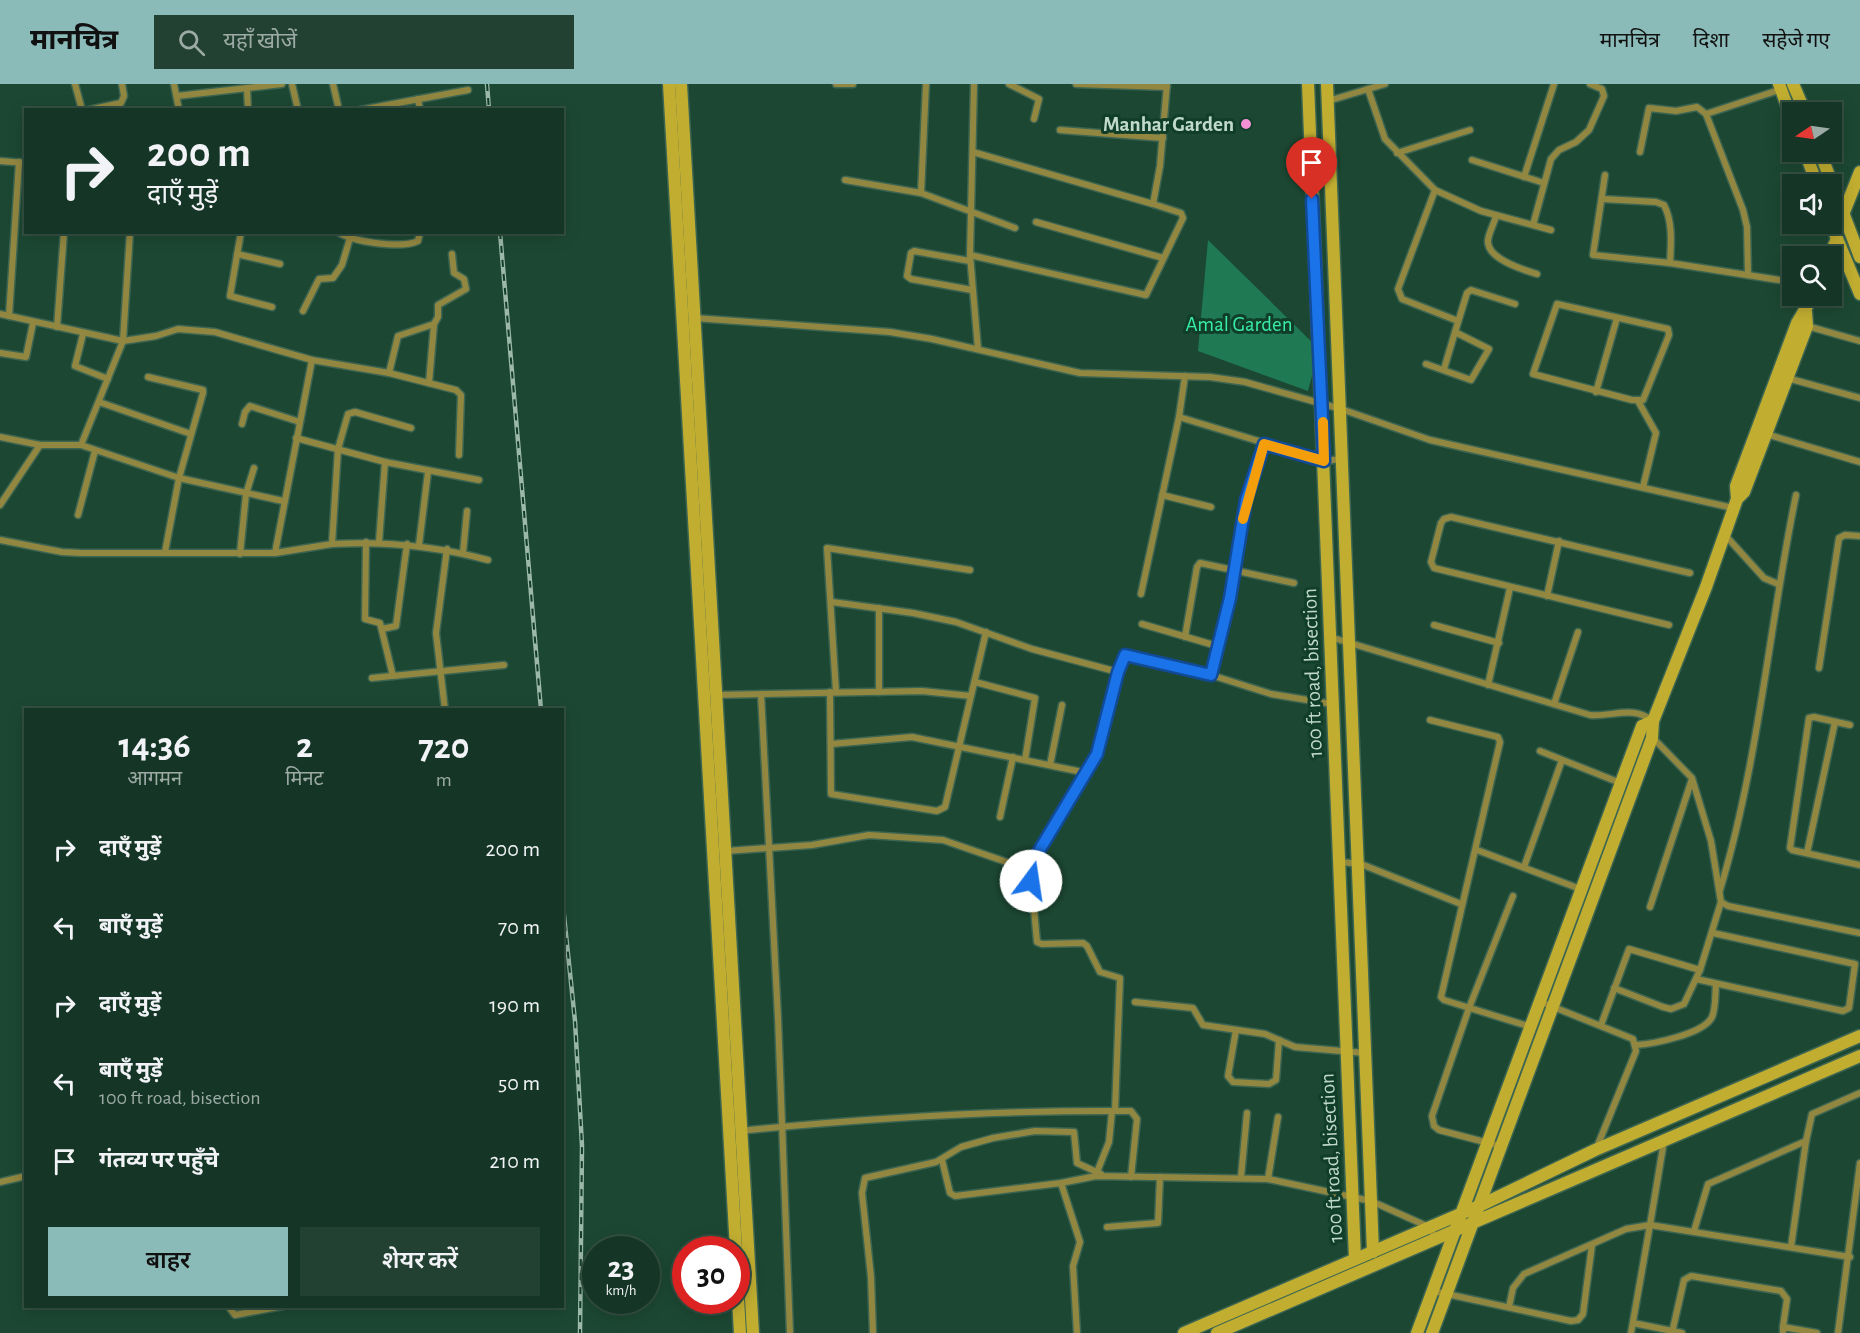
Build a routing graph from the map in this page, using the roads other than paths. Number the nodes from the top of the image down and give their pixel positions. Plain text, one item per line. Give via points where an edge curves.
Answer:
1 (75, 84) edge
2 (122, 84) edge
3 (174, 84) edge
4 (212, 84) edge
5 (282, 84) edge
6 (292, 84) edge
7 (333, 84) edge
8 (669, 84) edge
9 (681, 84) edge
10 (836, 84) edge
11 (853, 84) edge
12 (926, 84) edge
13 (974, 84) edge
14 (1009, 84) edge
15 (1076, 84) edge
16 (1308, 84) edge
17 (1327, 84) edge
18 (1385, 84) edge
19 (1554, 84) edge
20 (1590, 84) edge
21 (1793, 84) edge
22 (1167, 86) edge
23 (1780, 87) edge
24 (247, 88) junction
25 (1368, 89) junction
26 (468, 90) dead end
27 (214, 92) junction
28 (177, 96) junction
29 (418, 99) junction
30 (1328, 101) junction
31 (1786, 102) edge
32 (1800, 102) edge
33 (81, 108) edge
34 (97, 108) edge
35 (179, 108) edge
36 (248, 108) edge
37 (298, 108) edge
38 (339, 108) edge
39 (371, 108) edge
40 (420, 108) edge
41 (1706, 114) junction
42 (1034, 119) dead end
43 (1060, 130) dead end
44 (1470, 130) dead end
45 (1329, 137) junction
46 (1163, 138) junction
47 (1309, 138) junction
48 (973, 152) junction
49 (1640, 152) dead end
50 (1397, 153) junction
51 (1472, 160) dead end
52 (0, 161) edge
53 (22, 163) edge
54 (1860, 172) edge
55 (1605, 175) dead end
56 (1524, 177) junction
57 (845, 180) dead end
58 (1544, 183) junction
59 (1435, 190) junction
60 (921, 193) junction
61 (1332, 198) junction
62 (1312, 199) junction
63 (1603, 199) junction
64 (1153, 204) junction
65 (1842, 209) edge
66 (969, 212) junction
67 (1844, 212) junction
68 (1496, 216) junction
69 (1036, 222) dead end
70 (1533, 225) junction
71 (1015, 228) dead end
72 (1551, 230) dead end
73 (64, 234) edge
74 (130, 234) edge
75 (241, 234) edge
76 (342, 234) edge
77 (420, 234) edge
78 (1835, 234) edge
79 (350, 238) junction
80 (1837, 239) junction
81 (1834, 246) edge
82 (1858, 252) edge
83 (1843, 253) junction
84 (237, 254) junction
85 (452, 254) dead end
86 (970, 258) junction
87 (1163, 258) junction
88 (1670, 263) junction
89 (280, 264) dead end
90 (1537, 274) dead end
91 (1748, 274) junction
92 (1782, 280) edge
93 (972, 290) junction
94 (1860, 294) edge
95 (1515, 304) dead end
96 (1808, 306) edge
97 (272, 307) dead end
98 (303, 310) dead end
99 (1806, 312) junction
100 (0, 314) edge
101 (9, 316) junction
102 (680, 316) junction
103 (695, 318) junction
104 (1617, 318) junction
105 (1458, 321) junction
106 (33, 323) junction
107 (434, 324) junction
108 (1808, 326) junction
109 (57, 327) junction
110 (1455, 332) junction
111 (83, 334) junction
112 (123, 341) junction
113 (1860, 341) edge
114 (978, 349) junction
115 (0, 353) edge
116 (312, 360) junction
117 (1426, 364) dead end
118 (1444, 369) junction
119 (389, 373) junction
120 (148, 376) dead end
121 (1185, 376) junction
122 (1782, 377) junction
123 (108, 379) junction
124 (429, 383) junction
125 (1596, 392) junction
126 (1860, 398) edge
127 (1638, 401) junction
128 (99, 402) junction
129 (1322, 405) junction
130 (1341, 409) junction
131 (1179, 417) junction
132 (300, 422) junction
133 (242, 424) dead end
134 (411, 428) dead end
135 (1761, 433) junction
136 (191, 434) junction
137 (0, 436) edge
138 (296, 438) junction
139 (1264, 444) junction
140 (40, 445) junction
141 (81, 445) junction
142 (695, 447) junction
143 (338, 449) junction
144 (95, 451) junction
145 (459, 455) dead end
146 (1342, 459) junction
147 (1324, 461) junction
148 (385, 462) junction
149 (1860, 462) edge
150 (254, 468) dead end
151 (428, 472) junction
152 (179, 478) junction
153 (479, 480) dead end
154 (1643, 487) junction
155 (0, 488) edge
156 (8, 492) junction
157 (246, 494) junction
158 (1162, 495) junction
159 (1796, 495) dead end
160 (283, 501) junction
161 (1735, 504) junction
162 (0, 505) edge
163 (1210, 507) dead end
164 (467, 511) dead end
165 (78, 515) dead end
166 (1725, 535) junction
167 (1860, 536) edge
168 (0, 540) edge
169 (1559, 541) junction
170 (366, 542) junction
171 (379, 542) junction
172 (333, 544) junction
173 (407, 544) junction
174 (419, 545) junction
175 (447, 549) junction
176 (165, 552) junction
177 (275, 553) junction
178 (463, 553) junction
179 (240, 554) junction
180 (488, 560) dead end
181 (1233, 569) junction
182 (970, 570) dead end
183 (1690, 573) dead end
184 (1294, 583) dead end
185 (1778, 584) junction
186 (1510, 588) junction
187 (1141, 594) dead end
188 (1546, 596) junction
189 (832, 602) junction
190 (879, 608) junction
191 (1142, 624) dead end
192 (1434, 625) dead end
193 (1669, 625) dead end
194 (382, 629) junction
195 (986, 632) junction
196 (1578, 632) dead end
197 (1185, 637) junction
198 (1330, 637) junction
199 (1348, 640) junction
200 (1499, 642) junction
201 (1217, 646) junction
202 (504, 665) dead end
203 (1820, 668) dead end
204 (442, 671) junction
205 (1118, 672) junction
206 (1211, 675) junction
207 (393, 676) junction
208 (372, 678) dead end
209 (975, 682) junction
210 (1488, 685) junction
211 (833, 692) junction
212 (879, 692) junction
213 (761, 694) junction
214 (710, 695) junction
215 (971, 696) junction
216 (1332, 704) junction
217 (1554, 704) junction
218 (1062, 705) dead end
219 (446, 708) edge
220 (1430, 720) dead end
221 (1653, 721) junction
222 (1835, 722) junction
223 (1850, 725) dead end
224 (1652, 738) junction
225 (831, 744) junction
226 (960, 747) junction
227 (1540, 751) dead end
228 (1013, 757) junction
229 (1025, 760) junction
230 (1562, 760) junction
231 (1050, 765) junction
232 (1088, 773) junction
233 (1692, 778) junction
234 (1620, 783) junction
235 (1634, 789) junction
236 (1000, 817) dead end
237 (770, 848) junction
238 (1477, 850) junction
239 (727, 851) junction
240 (713, 852) junction
241 (1807, 853) junction
242 (1339, 862) junction
243 (1356, 862) junction
244 (1860, 864) edge
245 (1030, 866) junction
246 (1524, 867) junction
247 (1580, 889) junction
248 (1720, 890) junction
249 (1593, 894) junction
250 (1513, 896) dead end
251 (1721, 902) junction
252 (1461, 904) junction
253 (1650, 906) dead end
254 (1713, 933) junction
255 (1860, 933) edge
256 (1700, 970) junction
257 (1696, 980) junction
258 (1716, 984) junction
259 (1614, 988) junction
260 (1136, 1002) dead end
261 (1547, 1004) junction
262 (1469, 1008) junction
263 (1600, 1025) junction
264 (1531, 1028) junction
265 (1236, 1030) junction
266 (1860, 1036) edge
267 (1279, 1040) junction
268 (1636, 1044) junction
269 (1345, 1053) junction
270 (1365, 1053) junction
271 (1860, 1056) edge
272 (1860, 1093) edge
273 (1113, 1111) junction
274 (1247, 1113) dead end
275 (1278, 1117) dead end
276 (780, 1127) junction
277 (735, 1132) junction
278 (1664, 1139) junction
279 (1806, 1141) junction
280 (1495, 1144) junction
281 (1595, 1150) junction
282 (942, 1160) junction
283 (1860, 1164) edge
284 (1097, 1173) junction
285 (24, 1176) edge
286 (1104, 1176) junction
287 (1859, 1176) edge
288 (1131, 1177) junction
289 (1161, 1177) junction
290 (1240, 1177) junction
291 (1268, 1179) junction
292 (0, 1182) edge
293 (1061, 1184) junction
294 (1352, 1197) junction
295 (1371, 1201) junction
296 (1479, 1206) junction
297 (1461, 1213) junction
298 (1474, 1220) junction
299 (1650, 1225) junction
300 (1107, 1227) dead end
301 (1455, 1229) junction
302 (1694, 1231) junction
303 (1432, 1232) junction
304 (736, 1236) edge
305 (1592, 1245) junction
306 (1791, 1246) junction
307 (1373, 1252) junction
308 (1850, 1257) junction
309 (1355, 1260) junction
310 (1439, 1292) junction
311 (1509, 1307) junction
312 (230, 1308) edge
313 (272, 1308) edge
314 (739, 1314) edge
315 (1633, 1323) junction
316 (1783, 1330) edge
317 (1672, 1332) edge
318 (740, 1333) edge
319 (753, 1333) edge
320 (790, 1333) edge
321 (873, 1333) edge
322 (1077, 1333) edge
323 (1184, 1333) edge
324 (1217, 1333) edge
325 (1417, 1333) edge
326 (1432, 1333) edge
327 (1631, 1333) edge
328 (1682, 1333) edge
329 (1817, 1333) edge
330 (1838, 1333) edge

1 - 33 street
2 - 34 street via 121,103
3 - 28 street
4 - 27 street
5 - 24 street
6 - 37 street
7 - 38 street
8 - 102 street
9 - 103 street
10 - 11 street
12 - 60 street
13 - 48 street
14 - 42 street via 1039,99
15 - 22 street
16 - 47 street, 100 ft road, bisection
17 - 30 street
18 - 25 street
19 - 56 street
20 - 58 street via 1604,93 1589,130 1553,155
21 - 23 street
21 - 32 street
22 - 46 street
23 - 31 street
23 - 41 street
24 - 27 street
24 - 36 street
25 - 30 street
25 - 50 street via 1381,133
26 - 29 street
27 - 28 street
28 - 35 street
29 - 39 street
29 - 40 street
30 - 45 street
41 - 49 street via 1697,107 1676,111 1649,108
41 - 91 street via 1743,210
43 - 46 street
44 - 50 street
45 - 47 street
45 - 61 street
46 - 64 street
47 - 62 street, 100 ft road, bisection
48 - 64 street
48 - 66 street
50 - 59 street
51 - 56 street
52 - 53 street
53 - 101 street
54 - 67 street
55 - 63 street
56 - 58 street
57 - 60 street
58 - 70 street
59 - 68 street
59 - 105 street via 1398,295
60 - 66 street
61 - 62 street
61 - 130 street
62 - 129 street, 100 ft road, bisection
63 - 88 street via 1664,205 1669,217
63 - 88 street via 1593,255
64 - 87 street via 1182,215
65 - 67 street
66 - 71 street
66 - 86 street
67 - 82 street
68 - 70 street
68 - 90 street via 1488,238 1490,248 1510,266
69 - 87 street
70 - 72 street
73 - 109 street
74 - 112 street
75 - 84 street
76 - 79 street
77 - 79 street via 418,242 413,243
78 - 80 street
79 - 98 street via 333,278 319,279
80 - 81 street
80 - 83 street
82 - 83 street
83 - 94 street
84 - 89 street
84 - 97 street via 230,296
85 - 107 street via 454,273 464,279 466,289 438,305
86 - 87 street via 1142,295 1148,293
86 - 93 street
86 - 93 street via 914,251 907,276
88 - 91 street
91 - 92 street
93 - 114 street
95 - 105 street via 1471,290
96 - 99 street
99 - 108 street
99 - 122 street via 1797,323
100 - 101 street
101 - 106 street
102 - 103 street
102 - 142 street
103 - 114 street via 890,332
103 - 142 street
104 - 125 street
104 - 125 street via 1556,305 1533,371 1534,375
104 - 127 street via 1664,327 1669,332 1646,397
105 - 110 street
106 - 109 street
106 - 115 street via 26,357
107 - 119 street via 398,336
107 - 124 street
108 - 113 street
108 - 122 street
109 - 111 street
110 - 118 street
110 - 118 street via 1487,346 1489,352 1471,380
111 - 112 street
111 - 123 street via 75,366
112 - 116 street via 188,328 246,339
112 - 123 street
114 - 121 street via 1080,373
116 - 119 street
116 - 132 street
117 - 118 street
119 - 124 street
120 - 136 street via 202,390
121 - 129 street via 1245,382
121 - 131 street
122 - 126 street
122 - 135 street
123 - 128 street
124 - 145 street via 460,392
125 - 127 street
127 - 154 street via 1656,433
128 - 136 street
128 - 141 street
129 - 130 street
129 - 147 street, 100 ft road, bisection
130 - 146 street
130 - 154 street via 1430,440
131 - 139 street
131 - 158 street
132 - 133 street via 250,406
132 - 138 street
134 - 143 street via 353,411 348,414
135 - 149 street
135 - 161 street via 1736,486
136 - 152 street
137 - 140 street
138 - 143 street
138 - 160 street
139 - 147 street
139 - 181 street via 1246,500
140 - 141 street
140 - 156 street
141 - 144 street
142 - 214 street
143 - 148 street
143 - 172 street
144 - 152 street
144 - 165 street
146 - 147 street
146 - 199 street
147 - 198 street, 100 ft road, bisection
148 - 151 street
148 - 171 street
150 - 157 street
151 - 153 street
151 - 174 street
152 - 157 street
152 - 176 street
154 - 161 street
155 - 156 street
156 - 162 street
157 - 160 street
157 - 179 street
158 - 163 street
158 - 187 street
159 - 185 street
160 - 177 street
161 - 166 street
164 - 178 street
166 - 185 street via 1764,578
166 - 221 street
167 - 203 street via 1839,538
168 - 176 street via 62,552
169 - 183 street
169 - 186 street via 1451,517 1444,519 1432,567
169 - 188 street
170 - 171 street
170 - 172 street
170 - 194 street via 365,619 380,622
171 - 173 street
172 - 177 street
173 - 174 street
173 - 194 street via 396,626
174 - 175 street
175 - 178 street
175 - 204 street via 436,621
176 - 179 street
177 - 179 street
178 - 180 street
181 - 184 street
181 - 197 street via 1205,562 1197,567
181 - 201 street
182 - 189 street via 828,547
185 - 248 street via 1747,781
186 - 188 street
186 - 200 street
188 - 193 street
189 - 190 street
189 - 211 street
190 - 195 street via 924,615
190 - 212 street
191 - 197 street
192 - 200 street
194 - 207 street
195 - 205 street
195 - 209 street
196 - 217 street
197 - 201 street
198 - 199 street
198 - 216 street, 100 ft road, bisection
199 - 210 street
199 - 243 street
200 - 210 street
201 - 206 street
202 - 204 street
204 - 207 street
204 - 219 street
205 - 206 street via 1127,654
205 - 232 street via 1104,735
206 - 216 street via 1271,694
207 - 208 street
209 - 215 street
209 - 229 street via 1035,698
210 - 217 street
211 - 212 street
211 - 213 street
211 - 225 street
212 - 215 street via 940,691
213 - 214 street
213 - 237 street
214 - 239 street
214 - 240 street
215 - 226 street
216 - 242 street, 100 ft road, bisection
217 - 221 street via 1598,716 1644,713
218 - 231 street
220 - 238 street via 1500,739
221 - 224 street
221 - 234 street via 1642,726
222 - 223 street
222 - 241 street
222 - 241 street via 1809,718 1790,848
224 - 233 street
224 - 235 street
225 - 226 street via 912,737
225 - 226 street via 833,796 937,811 945,807
226 - 228 street
227 - 230 street
228 - 229 street
228 - 236 street
229 - 231 street
230 - 234 street
230 - 246 street
231 - 232 street
232 - 245 street
233 - 248 street via 1712,841
233 - 253 street
234 - 235 street
234 - 247 street
235 - 249 street
237 - 239 street
237 - 245 street via 869,835 943,840 1021,867
237 - 276 street
238 - 246 street
238 - 252 street
239 - 240 street
239 - 277 street
240 - 277 street
241 - 244 street
242 - 243 street
242 - 269 street, 100 ft road, bisection
243 - 252 street
243 - 270 street
245 - 273 street via 1038,944 1083,943 1100,972 1120,978
246 - 247 street
247 - 249 street
247 - 261 street
248 - 251 street
249 - 261 street
250 - 262 street
251 - 254 street
251 - 255 street
252 - 262 street via 1440,992 1444,1000
254 - 256 street
254 - 258 street via 1856,967 1848,1011
256 - 257 street
256 - 259 street via 1631,948
257 - 258 street
257 - 259 street via 1684,1004 1671,1009
258 - 268 street via 1713,1012 1707,1024 1668,1040
259 - 263 street
260 - 265 street via 1193,1008 1203,1025
261 - 263 street
261 - 264 street
261 - 280 street
262 - 264 street
262 - 280 street via 1432,1122 1439,1130
263 - 268 street via 1633,1039
264 - 280 street
265 - 267 street
265 - 267 street via 1228,1076 1233,1082 1269,1084 1276,1080
266 - 281 street
267 - 269 street via 1295,1047
268 - 281 street
269 - 270 street
269 - 294 street, 100 ft road, bisection
270 - 295 street
271 - 278 street
272 - 279 street via 1812,1114
273 - 276 street via 853,1120
273 - 284 street via 1109,1142
273 - 288 street via 1137,1116
274 - 290 street
275 - 291 street
276 - 277 street
276 - 320 street
277 - 304 street
277 - 319 street
278 - 298 street
278 - 299 street
279 - 302 street via 1708,1184
279 - 306 street
280 - 296 street
280 - 297 street
281 - 296 street
282 - 284 street via 962,1147 993,1138 1035,1131 1071,1131 1077,1163
282 - 293 street via 955,1196
282 - 321 street via 871,1175 862,1183
283 - 287 street
284 - 286 street
285 - 292 street
286 - 288 street
286 - 293 street
287 - 308 street
288 - 289 street
289 - 290 street
289 - 300 street via 1158,1223
290 - 291 street
291 - 294 street
293 - 322 street via 1080,1242 1073,1266
294 - 295 street
294 - 309 street, 100 ft road, bisection
295 - 303 street
295 - 307 street
296 - 297 street
296 - 298 street
297 - 301 street
297 - 303 street
298 - 301 street
298 - 310 street
299 - 302 street
299 - 305 street via 1626,1229
299 - 315 street
301 - 303 street
301 - 310 street
302 - 306 street
303 - 307 street
303 - 324 street
305 - 311 street via 1524,1274 1513,1287
305 - 311 street via 1583,1314 1578,1320
306 - 308 street
307 - 309 street
308 - 330 street
309 - 323 street
310 - 311 street
310 - 325 street
310 - 326 street
312 - 313 street via 235,1315
314 - 318 street
315 - 317 street
315 - 327 street
316 - 317 street via 1786,1299 1781,1291 1691,1276 1684,1280
316 - 329 street
317 - 328 street

